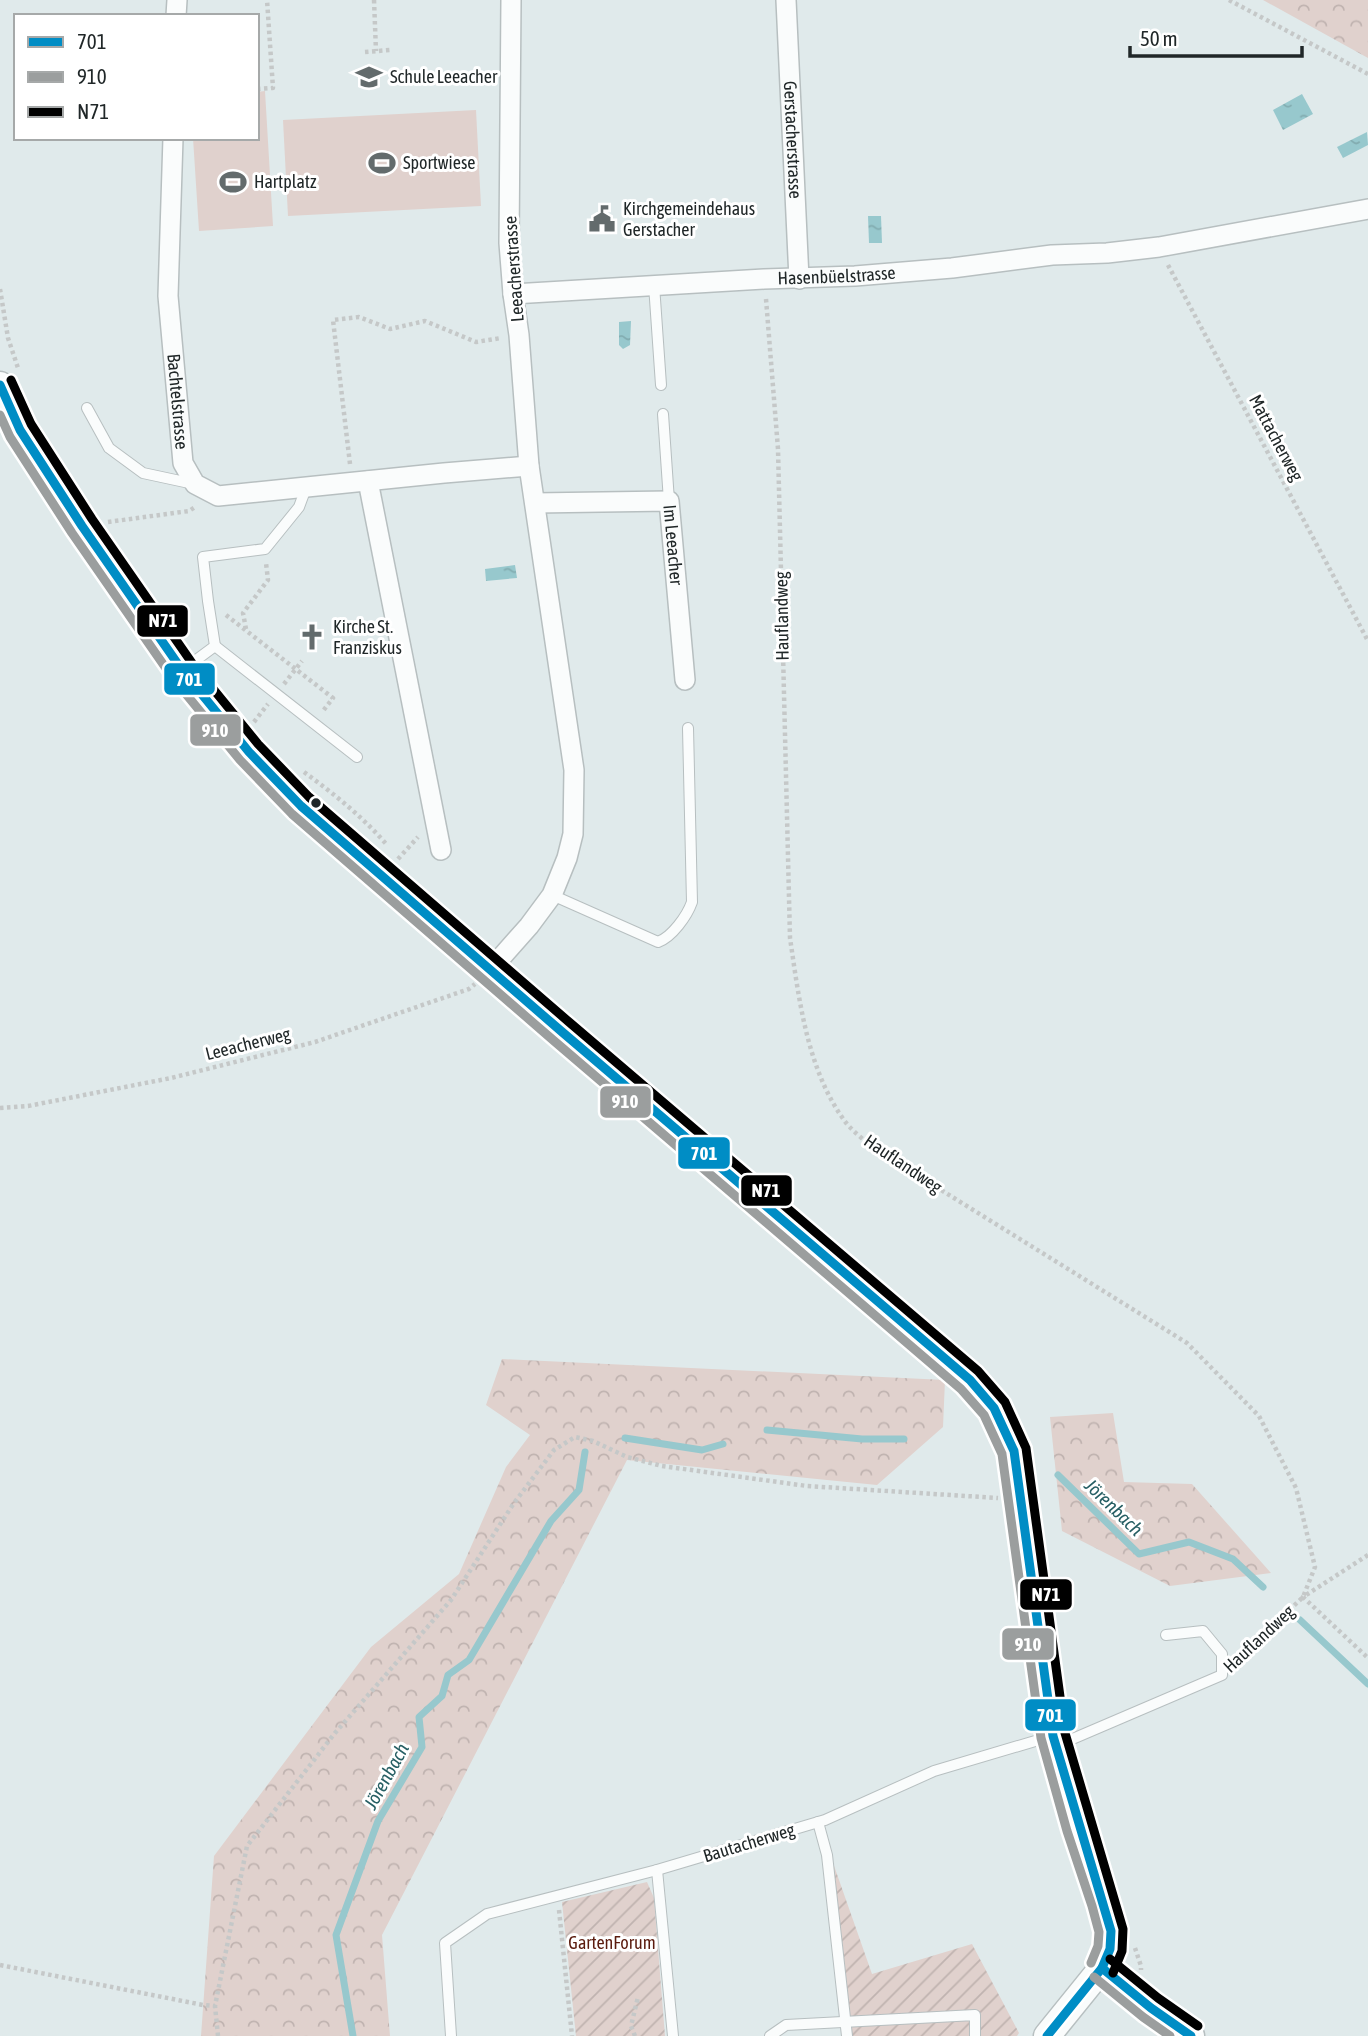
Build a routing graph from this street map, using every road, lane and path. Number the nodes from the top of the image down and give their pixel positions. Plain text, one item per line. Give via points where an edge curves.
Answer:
1 (267, 0) edge
2 (374, 0) edge
3 (511, 0) edge
4 (786, 0) edge
5 (1229, 0) edge
6 (390, 50) dead end
7 (376, 51) junction
8 (365, 52) dead end
9 (1368, 74) edge
10 (259, 89) edge
11 (173, 140) edge
12 (1368, 209) edge
13 (1158, 247) junction
14 (764, 279) junction
15 (799, 279) junction
16 (654, 285) junction
17 (0, 289) edge
18 (513, 294) junction
19 (519, 335) junction
20 (10, 379) edge
21 (661, 384) dead end
22 (87, 408) dead end
23 (663, 414) dead end
24 (529, 466) junction
25 (360, 482) junction
26 (195, 484) junction
27 (306, 488) junction
28 (218, 496) junction
29 (669, 501) junction
30 (535, 503) junction
31 (115, 533) dead end
32 (265, 550) junction
33 (208, 601) junction
34 (246, 630) junction
35 (1368, 642) edge
36 (215, 646) junction
37 (182, 670) junction
38 (685, 680) dead end
39 (246, 714) dead end
40 (253, 723) dead end
41 (314, 723) junction
42 (688, 728) dead end
43 (357, 757) dead end
44 (299, 768) dead end
45 (441, 850) dead end
46 (405, 868) dead end
47 (552, 895) junction
48 (490, 970) junction
49 (0, 1108) edge
50 (1020, 1499) junction
51 (1368, 1555) edge
52 (1303, 1597) junction
53 (1166, 1635) dead end
54 (1368, 1658) edge
55 (1222, 1675) junction
56 (1054, 1741) junction
57 (818, 1822) junction
58 (657, 1870) junction
59 (558, 1896) junction
60 (1134, 1946) dead end
61 (0, 1965) edge
62 (1102, 1968) junction
63 (1128, 1990) junction
64 (638, 1997) dead end
65 (215, 2006) junction
66 (845, 2022) junction
67 (218, 2036) edge
68 (451, 2036) edge
69 (572, 2036) edge
70 (635, 2036) edge
71 (673, 2036) edge
72 (770, 2036) edge
73 (847, 2036) edge
74 (975, 2036) edge
75 (1047, 2036) edge
76 (1191, 2036) edge

1 - 10 path via 273,88
2 - 7 path
3 - 18 street, Leeacherstrasse via 509,243
4 - 15 street, Gerstacherstrasse
5 - 9 path
6 - 7 path
7 - 8 path
11 - 26 street, Bachtelstrasse via 168,296 183,463
12 - 13 street, Hasenbüelstrasse
13 - 15 street, Hasenbüelstrasse
13 - 35 path, Mattacherweg
14 - 15 street, Hasenbüelstrasse
14 - 16 street, Hasenbüelstrasse
14 - 52 path, Hauflandweg via 778,450 790,938 801,1014 824,1084 845,1122 872,1147 1187,1343 1259,1416 1296,1488 1303,1514 1315,1567
16 - 18 street, Hasenbüelstrasse
16 - 21 lane
17 - 20 path
18 - 19 street, Leeacherstrasse
19 - 24 street, Leeacherstrasse
19 - 25 path via 476,342 425,321 390,329 359,317 333,320
20 - 37 main road via 20,430
22 - 26 lane via 110,448 143,473
23 - 29 lane
24 - 25 street
24 - 30 street, Leeacherstrasse
25 - 27 street
25 - 45 street
26 - 28 street
27 - 28 street
27 - 32 lane via 299,507
28 - 31 path via 189,511 107,522
29 - 30 street, Im Leeacher
29 - 38 street, Im Leeacher
30 - 47 street, Leeacherstrasse via 574,770 573,834
32 - 33 lane via 204,557
32 - 34 path via 268,580 243,613
33 - 34 path
33 - 36 lane
34 - 41 path via 333,698
36 - 37 lane
36 - 41 lane
37 - 48 main road via 249,752 301,806
39 - 40 path
41 - 43 lane
42 - 47 lane via 689,911 665,940 658,942
44 - 46 path via 376,832
47 - 48 street, Leeacherstrasse
48 - 49 path, Leeacherweg via 469,989 315,1042 171,1078
48 - 50 main road via 970,1380 994,1408 1014,1451
50 - 56 main road
50 - 65 path via 807,1486 663,1466 575,1437 554,1450 451,1600 335,1733 247,1846
51 - 52 path
52 - 54 path
52 - 55 path, Hauflandweg
53 - 55 lane via 1203,1631 1222,1654
55 - 56 lane, Hauflandweg
56 - 57 lane, Bautacherweg via 942,1768
56 - 62 main road via 1111,1931
57 - 58 lane, Bautacherweg
57 - 66 lane via 827,1855
58 - 59 lane, Bautacherweg
58 - 71 lane
59 - 68 lane, Bautacherweg via 487,1914 445,1942
59 - 69 path
60 - 63 path via 1140,1974
61 - 65 path
62 - 63 main road
62 - 75 main road
63 - 76 main road
64 - 70 path via 631,2026
65 - 67 path
66 - 72 lane via 786,2025
66 - 73 lane
66 - 74 lane via 975,2015

